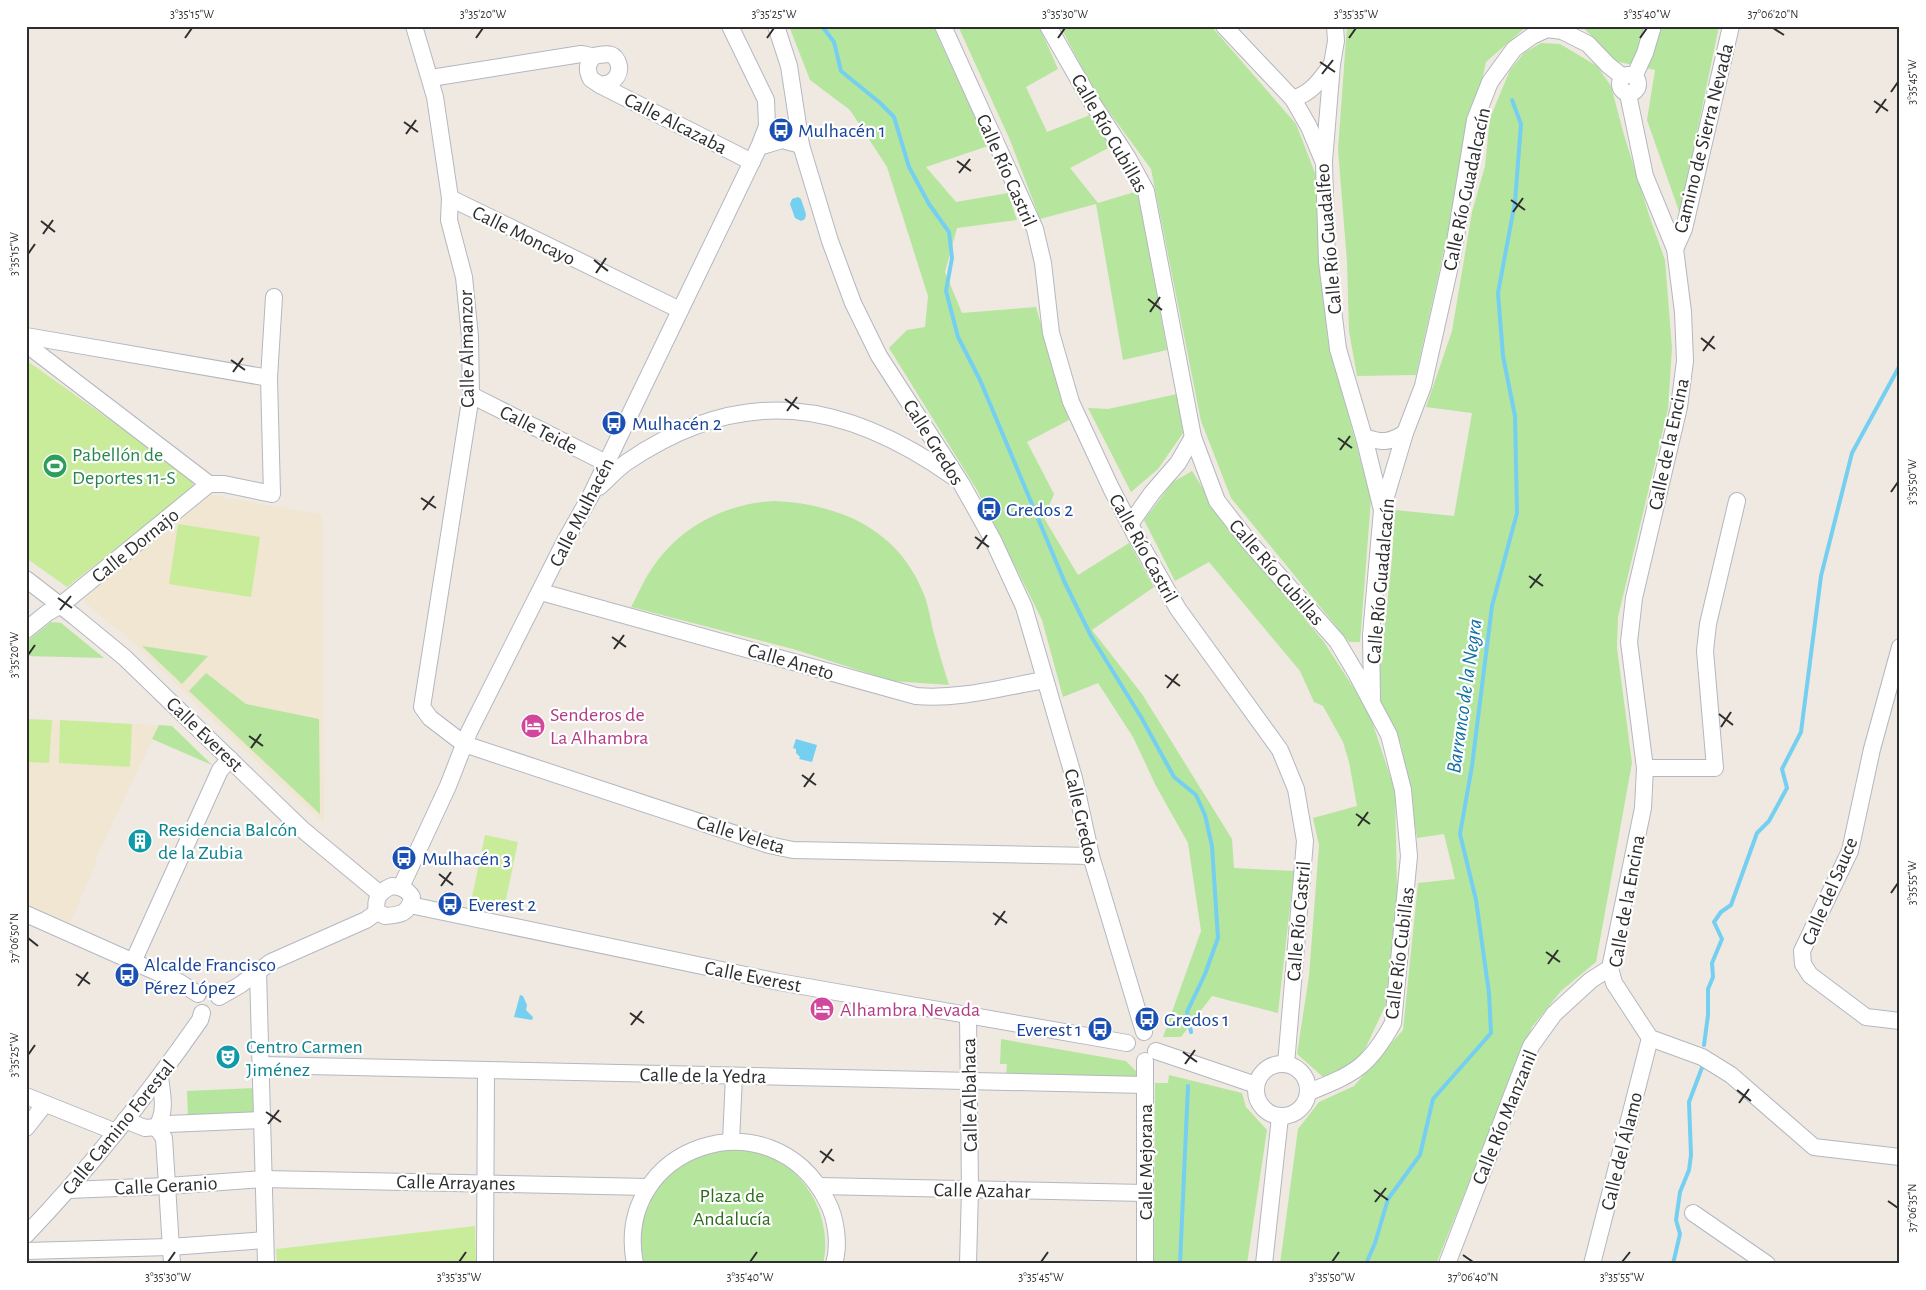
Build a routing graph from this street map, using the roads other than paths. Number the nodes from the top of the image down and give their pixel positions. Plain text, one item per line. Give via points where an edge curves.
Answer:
1 (414, 26) edge
2 (730, 26) edge
3 (776, 26) edge
4 (943, 26) edge
5 (1048, 26) edge
6 (1224, 26) edge
7 (1335, 26) edge
8 (1653, 26) edge
9 (1730, 26) edge
10 (1554, 28) edge
11 (594, 56) junction
12 (1332, 64) junction
13 (1629, 77) junction
14 (430, 78) junction
15 (600, 84) junction
16 (1293, 99) junction
17 (801, 144) junction
18 (756, 154) junction
19 (1324, 164) junction
20 (450, 198) junction
21 (1675, 249) junction
22 (274, 297) dead end
23 (680, 310) junction
24 (26, 336) edge
25 (26, 344) edge
26 (270, 378) junction
27 (471, 395) junction
28 (1405, 433) junction
29 (1193, 436) junction
30 (1364, 437) junction
31 (606, 463) junction
32 (1178, 463) junction
33 (1204, 466) junction
34 (960, 483) junction
35 (209, 484) junction
36 (1152, 493) junction
37 (591, 495) junction
38 (1116, 498) junction
39 (1738, 501) dead end
40 (1382, 510) junction
41 (1130, 524) junction
42 (26, 579) edge
43 (541, 592) junction
44 (61, 605) junction
45 (26, 630) edge
46 (1900, 647) edge
47 (417, 655) dead end
48 (426, 680) junction
49 (1045, 680) junction
50 (1372, 703) junction
51 (464, 744) junction
52 (230, 759) junction
53 (1644, 768) junction
54 (1091, 856) junction
55 (401, 887) junction
56 (379, 893) junction
57 (410, 905) junction
58 (377, 912) junction
59 (26, 914) edge
60 (133, 962) junction
61 (1610, 968) junction
62 (258, 971) junction
63 (198, 994) junction
64 (219, 997) junction
65 (202, 1014) junction
66 (968, 1016) junction
67 (1900, 1021) edge
68 (1144, 1032) junction
69 (1650, 1038) junction
70 (1127, 1043) junction
71 (1150, 1056) junction
72 (1286, 1064) junction
73 (262, 1065) junction
74 (486, 1070) junction
75 (734, 1076) junction
76 (160, 1077) junction
77 (970, 1081) junction
78 (1145, 1085) junction
79 (1256, 1085) junction
80 (1309, 1092) junction
81 (147, 1094) junction
82 (26, 1096) edge
83 (162, 1100) junction
84 (45, 1104) junction
85 (1280, 1117) junction
86 (262, 1120) junction
87 (158, 1124) junction
88 (121, 1126) junction
89 (26, 1128) edge
90 (731, 1141) junction
91 (1900, 1157) edge
92 (264, 1179) junction
93 (485, 1182) junction
94 (168, 1186) junction
95 (819, 1186) junction
96 (648, 1187) junction
97 (970, 1189) junction
98 (68, 1190) junction
99 (1145, 1193) junction
100 (1693, 1212) dead end
101 (26, 1235) edge
102 (265, 1240) junction
103 (170, 1247) junction
104 (26, 1251) edge
105 (172, 1264) edge
106 (266, 1264) edge
107 (485, 1264) edge
108 (635, 1264) edge
109 (834, 1264) edge
110 (968, 1264) edge
111 (1145, 1264) edge
112 (1264, 1264) edge
113 (1447, 1264) edge
114 (1592, 1264) edge
115 (1767, 1264) edge

1 - 14 street, Calle Almanzor
2 - 18 street, Calle Mulhacén via 766,100 767,126
3 - 17 street, Calle Gredos via 790,66
4 - 38 street, Calle Río Castril via 1035,229 1052,333 1071,402
5 - 29 street, Calle Río Cubillas via 1146,190
6 - 16 street, Calle Río Guadalfeo
7 - 12 street
8 - 13 street via 1645,53
9 - 21 street, Camino de Sierra Nevada via 1684,229
10 - 13 street, Calle Río Guadalcacín via 1588,44 1608,65
10 - 28 street, Calle Río Guadalcacín via 1532,36 1514,48 1490,82 1475,120 1452,257 1423,386
11 - 14 street, Calle Alcazaba via 581,54
11 - 15 street, Calle Alcazaba via 588,64 588,74
11 - 15 street, Calle Alcazaba via 608,54 618,64 615,80
12 - 16 street via 1306,94
12 - 19 street
13 - 21 street, Calle de la Encina via 1638,81 1634,92 1628,94 1645,176
14 - 20 street, Calle Almanzor
15 - 18 street, Calle Alcazaba
16 - 19 street, Calle Río Guadalfeo
17 - 18 street via 782,140
17 - 34 street, Calle Gredos via 830,241 854,303 879,356
18 - 23 street, Calle Mulhacén
19 - 30 street, Calle Río Guadalfeo via 1326,262 1338,349
20 - 23 street, Calle Moncayo
20 - 27 street, Calle Almanzor via 449,220 464,277
21 - 53 street, Calle de la Encina via 1685,361 1679,407 1634,598 1628,642
22 - 26 street
23 - 31 street, Calle Mulhacén
24 - 26 street
25 - 35 street
26 - 35 street via 272,494
27 - 31 street, Calle Teide
27 - 48 street, Calle Almanzor
28 - 30 street via 1392,441
28 - 40 street, Calle Río Guadalcacín
29 - 32 street
29 - 33 street, Calle Río Cubillas
30 - 40 street, Calle Río Guadalfeo
31 - 37 street, Calle Mulhacén
32 - 33 street via 1191,460
32 - 36 street
33 - 50 street, Calle Río Cubillas via 1217,501 1337,641
34 - 37 street via 925,457 887,436 855,424 819,414 764,410 718,418 672,436 625,462
34 - 49 street, Calle Gredos via 993,540 1024,607
35 - 44 street, Calle Dornajo
36 - 38 street via 1135,500
36 - 41 street
37 - 43 street, Calle Mulhacén
38 - 41 street, Calle Río Castril
39 - 53 street via 1708,624 1705,650 1715,768
40 - 50 street, Calle Río Guadalcacín via 1371,635
41 - 72 street, Calle Río Castril via 1178,609 1280,750 1296,788 1305,841
42 - 44 street, Calle Everest
43 - 49 street, Calle Aneto via 916,696 962,694
43 - 51 street, Calle Mulhacén
44 - 45 street, Calle Dornajo
44 - 52 street, Calle Everest via 124,657
46 - 67 street, Calle del Sauce via 1872,749 1850,851 1802,951 1803,964 1810,975 1866,1017
47 - 48 street
48 - 51 street, Calle Almanzor via 422,707 430,718
49 - 54 street, Calle Gredos via 1074,778
50 - 80 street, Calle Río Cubillas via 1389,735 1403,790 1409,856 1393,1023 1368,1061 1353,1073
51 - 54 street, Calle Veleta via 769,845 793,850
51 - 55 street, Calle Mulhacén
52 - 56 street, Calle Everest via 303,830
52 - 60 street via 220,770
53 - 61 street, Calle de la Encina via 1643,808
54 - 68 street, Calle Gredos
55 - 56 street via 392,886
55 - 57 street via 412,897
56 - 58 street via 375,904
57 - 58 street via 396,915 385,916
57 - 66 street, Calle Everest via 779,982
58 - 62 street
59 - 60 street
60 - 63 street via 180,982
61 - 69 street, Calle de la Encina via 1614,983
61 - 113 street, Calle Río Manzanil via 1554,1014 1531,1046
62 - 64 street
62 - 73 street
63 - 64 street via 209,990
63 - 65 street via 195,1004
64 - 65 street via 216,1011
65 - 76 street, Calle Camino Forestal
66 - 70 street, Calle Everest
66 - 77 street, Calle Albahaca
68 - 70 street via 1131,1036
68 - 71 street via 1152,1036 1156,1046
69 - 91 street via 1702,1057 1731,1075 1814,1147
69 - 114 street, Calle del Álamo
70 - 71 street via 1135,1060
71 - 78 street, Calle Mejorana
71 - 79 street
72 - 79 street via 1270,1066
72 - 80 street via 1300,1070
73 - 74 street, Calle de la Yedra
73 - 86 street
74 - 75 street, Calle de la Yedra
74 - 93 street
75 - 77 street, Calle de la Yedra
75 - 90 street
76 - 81 street, Calle Camino Forestal
76 - 83 street
77 - 78 street, Calle de la Yedra
77 - 97 street, Calle Albahaca
78 - 99 street, Calle Mejorana
79 - 85 street via 1256,1094 1264,1110
80 - 85 street via 1307,1100 1296,1113
81 - 83 street
81 - 88 street, Calle Camino Forestal
82 - 84 street
83 - 87 street
84 - 88 street
84 - 89 street
85 - 112 street
86 - 87 street
86 - 92 street
87 - 88 street via 145,1128
87 - 94 street via 164,1138
88 - 98 street, Calle Camino Forestal
90 - 95 street via 752,1142 790,1157
90 - 96 street via 699,1147 670,1163
92 - 93 street, Calle Arrayanes
92 - 94 street, Calle Geranio
92 - 102 street
93 - 96 street, Calle Arrayanes
93 - 107 street
94 - 98 street, Calle Geranio
94 - 103 street
95 - 97 street, Calle Azahar
95 - 109 street via 831,1209 836,1234
96 - 108 street via 634,1225 632,1250
97 - 99 street, Calle Azahar
97 - 110 street, Calle Albahaca
98 - 101 street, Calle Camino Forestal
99 - 111 street, Calle Mejorana
100 - 115 street
102 - 103 street
102 - 106 street
103 - 104 street
103 - 105 street

